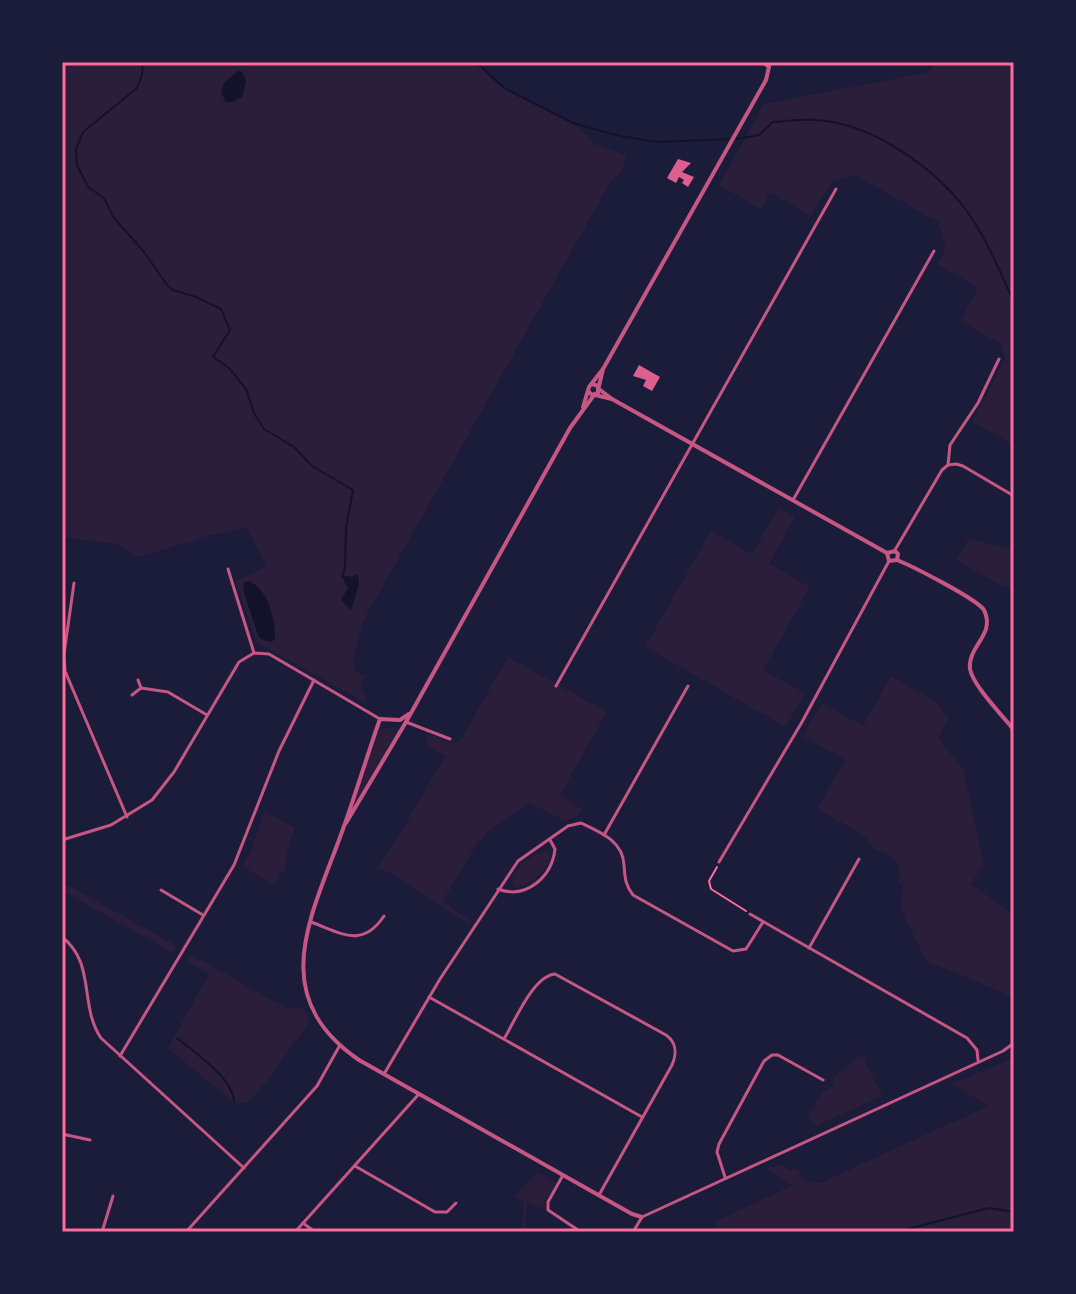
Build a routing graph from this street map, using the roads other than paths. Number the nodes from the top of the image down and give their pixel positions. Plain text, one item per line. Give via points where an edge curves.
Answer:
1 (763, 62) edge
2 (774, 62) edge
3 (769, 67) junction
4 (836, 189) dead end
5 (934, 251) dead end
6 (999, 359) dead end
7 (603, 369) junction
8 (592, 384) junction
9 (599, 388) junction
10 (588, 391) junction
11 (594, 395) junction
12 (612, 399) junction
13 (583, 407) junction
14 (693, 444) junction
15 (948, 465) junction
16 (1014, 496) edge
17 (793, 500) junction
18 (895, 551) junction
19 (887, 553) junction
20 (897, 560) junction
21 (889, 561) junction
22 (228, 569) dead end
23 (74, 583) dead end
24 (254, 653) junction
25 (138, 680) dead end
26 (314, 680) junction
27 (556, 686) dead end
28 (688, 686) dead end
29 (141, 688) junction
30 (132, 695) dead end
31 (409, 714) junction
32 (207, 715) junction
33 (380, 719) junction
34 (406, 722) junction
35 (1014, 730) edge
36 (450, 739) dead end
37 (127, 817) junction
38 (345, 825) junction
39 (604, 835) junction
40 (549, 839) junction
41 (62, 840) edge
42 (859, 859) dead end
43 (719, 862) road end
44 (498, 889) junction
45 (161, 890) dead end
46 (750, 914) road end
47 (203, 915) junction
48 (384, 916) dead end
49 (309, 921) junction
50 (763, 922) junction
51 (62, 937) edge
52 (809, 948) junction
53 (429, 997) junction
54 (504, 1039) junction
55 (1014, 1043) edge
56 (340, 1045) junction
57 (120, 1056) junction
58 (978, 1061) junction
59 (384, 1074) junction
60 (823, 1080) dead end
61 (419, 1094) junction
62 (642, 1117) junction
63 (62, 1134) edge
64 (90, 1140) dead end
65 (354, 1166) junction
66 (244, 1168) junction
67 (563, 1175) junction
68 (726, 1178) junction
69 (599, 1195) junction
70 (113, 1196) dead end
71 (456, 1203) dead end
72 (642, 1217) junction
73 (303, 1223) junction
74 (102, 1232) edge
75 (186, 1232) edge
76 (295, 1232) edge
77 (315, 1232) edge
78 (581, 1232) edge
79 (633, 1232) edge

1 - 3 street
2 - 3 street
3 - 7 street
4 - 14 street
5 - 17 street
6 - 15 street via 950,445
7 - 8 street
7 - 9 street
8 - 9 street
8 - 10 street
9 - 11 street
9 - 12 street
10 - 11 street
10 - 13 street
11 - 12 street
11 - 13 street
12 - 14 street
13 - 31 street
14 - 17 street
14 - 27 street
15 - 16 street via 963,466
15 - 18 street
17 - 19 street
18 - 19 street
18 - 20 street
19 - 21 street
20 - 21 street
20 - 35 street via 981,606 986,631 970,669
21 - 43 street
22 - 24 street
23 - 37 street via 65,671
24 - 26 street via 269,654
24 - 32 street via 239,662
25 - 29 street
26 - 33 street
26 - 47 street via 279,751 241,851
28 - 39 street
29 - 30 street
29 - 32 street via 168,692
31 - 33 street via 400,720
31 - 34 street
32 - 37 street via 164,786
33 - 38 street
34 - 36 street
34 - 38 street
37 - 41 street
38 - 49 street
39 - 40 street via 581,823
39 - 50 street via 623,855 625,884 633,895 733,951 746,949
40 - 44 street via 518,861
40 - 44 street via 554,863 542,879 527,889
42 - 52 street
44 - 53 street
45 - 47 street
46 - 50 street
47 - 57 street
48 - 49 street via 358,937
49 - 56 street via 303,952 306,989 319,1019
50 - 52 street
51 - 57 street via 84,968 93,1026
52 - 58 street via 967,1038
53 - 54 street
53 - 59 street
54 - 62 street
54 - 62 street via 542,978 566,978 673,1041 675,1058
55 - 58 street
56 - 59 street
56 - 66 street via 317,1086
57 - 66 street
58 - 68 street
59 - 61 street
60 - 68 street via 778,1055 764,1061 719,1144
61 - 65 street
61 - 67 street
62 - 69 street
63 - 64 street
65 - 71 street via 435,1212 447,1212
65 - 73 street
66 - 75 street
67 - 69 street
67 - 78 street via 547,1207
68 - 72 street
69 - 72 street
70 - 74 street
72 - 79 street
73 - 76 street
73 - 77 street

